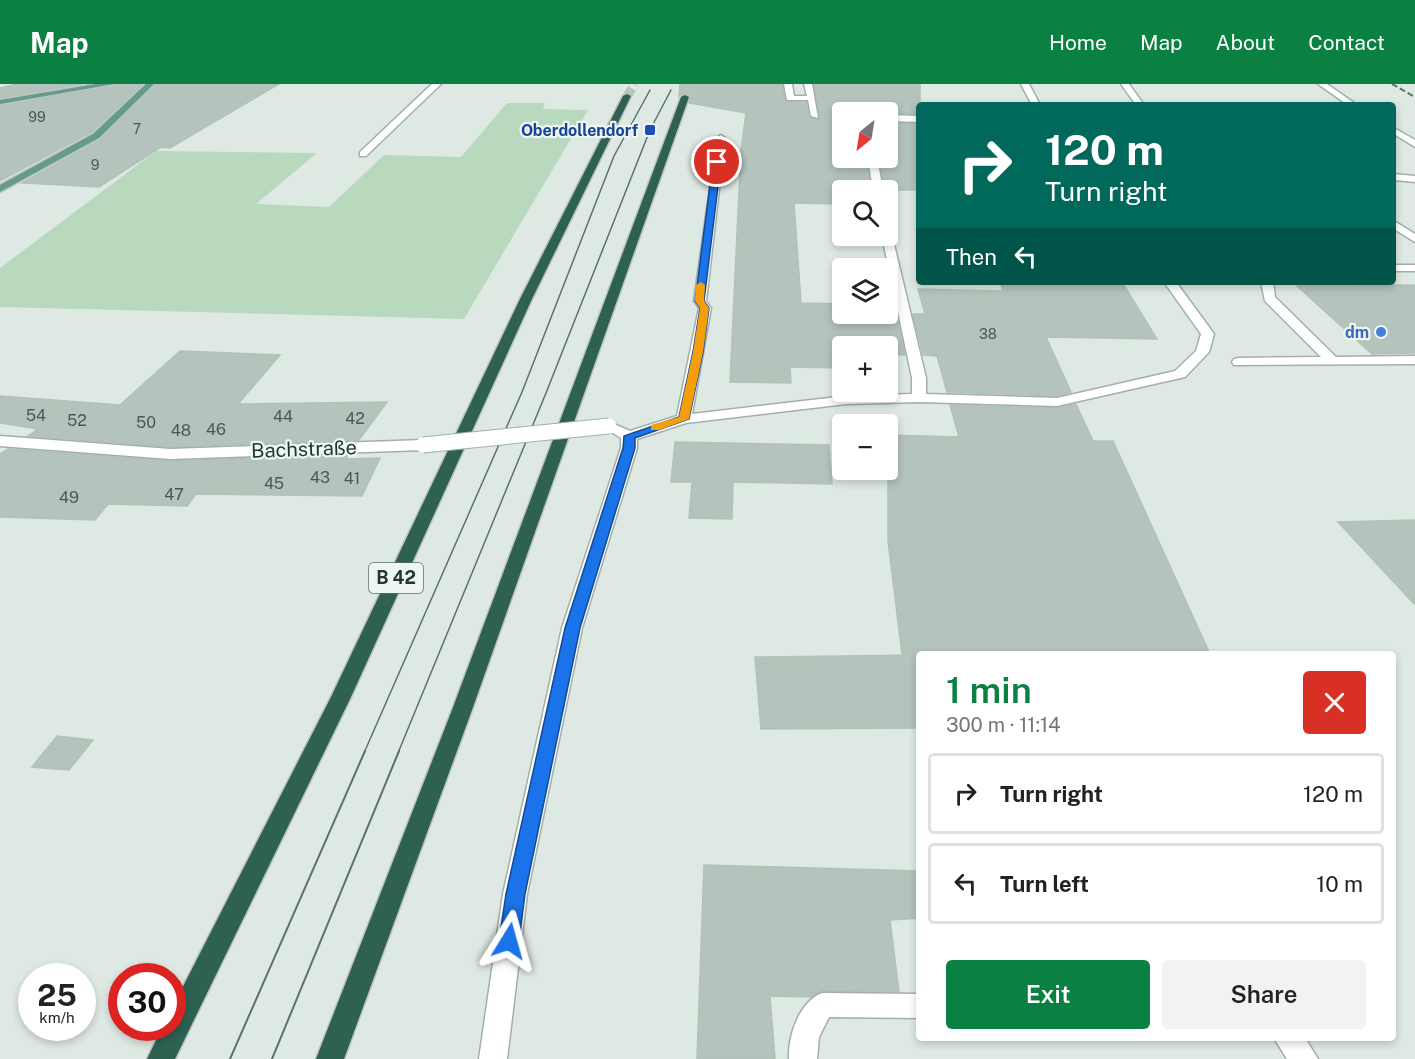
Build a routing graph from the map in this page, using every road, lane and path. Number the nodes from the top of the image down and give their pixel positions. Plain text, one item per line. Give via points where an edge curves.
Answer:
1 (110, 84) edge
2 (150, 84) edge
3 (437, 84) edge
4 (788, 84) edge
5 (808, 84) edge
6 (1024, 84) edge
7 (1125, 84) edge
8 (1322, 84) edge
9 (121, 87) dead end
10 (86, 88) junction
11 (627, 96) tunnel mouth
12 (685, 97) tunnel mouth
13 (811, 98) junction
14 (0, 102) edge
15 (1034, 102) edge
16 (1138, 102) edge
17 (1349, 102) edge
18 (815, 116) dead end
19 (898, 118) edge
20 (916, 119) edge
21 (1396, 132) edge
22 (721, 138) dead end
23 (1415, 144) edge
24 (363, 154) dead end
25 (1396, 177) edge
26 (1415, 179) edge
27 (0, 189) edge
28 (1396, 225) edge
29 (1415, 239) edge
30 (889, 246) edge
31 (1396, 268) edge
32 (1415, 268) edge
33 (1172, 285) edge
34 (1267, 285) edge
35 (1332, 360) junction
36 (1415, 360) edge
37 (1239, 362) dead end
38 (919, 398) junction
39 (684, 419) junction
40 (629, 436) junction
41 (0, 441) edge
42 (916, 1006) edge
43 (1290, 1041) edge
44 (161, 1059) edge
45 (330, 1059) edge
46 (493, 1059) edge
47 (803, 1059) edge
48 (1304, 1059) edge

1 - 10 main road
2 - 27 main road via 96,136
3 - 24 street
4 - 13 street via 790,98
5 - 13 street
6 - 15 street
7 - 16 street
8 - 17 street
9 - 10 main road
10 - 14 main road
11 - 44 highway, B 42 via 526,299 341,697
12 - 45 highway via 462,710
13 - 18 street
19 - 20 street
21 - 23 street
22 - 39 street via 702,275 700,301 705,308
25 - 26 street
28 - 29 street
30 - 38 street via 919,378
31 - 32 street
33 - 38 street via 1208,334 1202,352 1180,374 1057,402
34 - 35 street via 1269,298
35 - 36 street
35 - 37 street
38 - 39 street via 846,400
39 - 40 street
40 - 41 street, Bachstraße, bridge via 609,426 423,445 170,454
40 - 46 street via 629,448 572,628 516,894
42 - 47 street via 822,1005 802,1044
43 - 48 street

